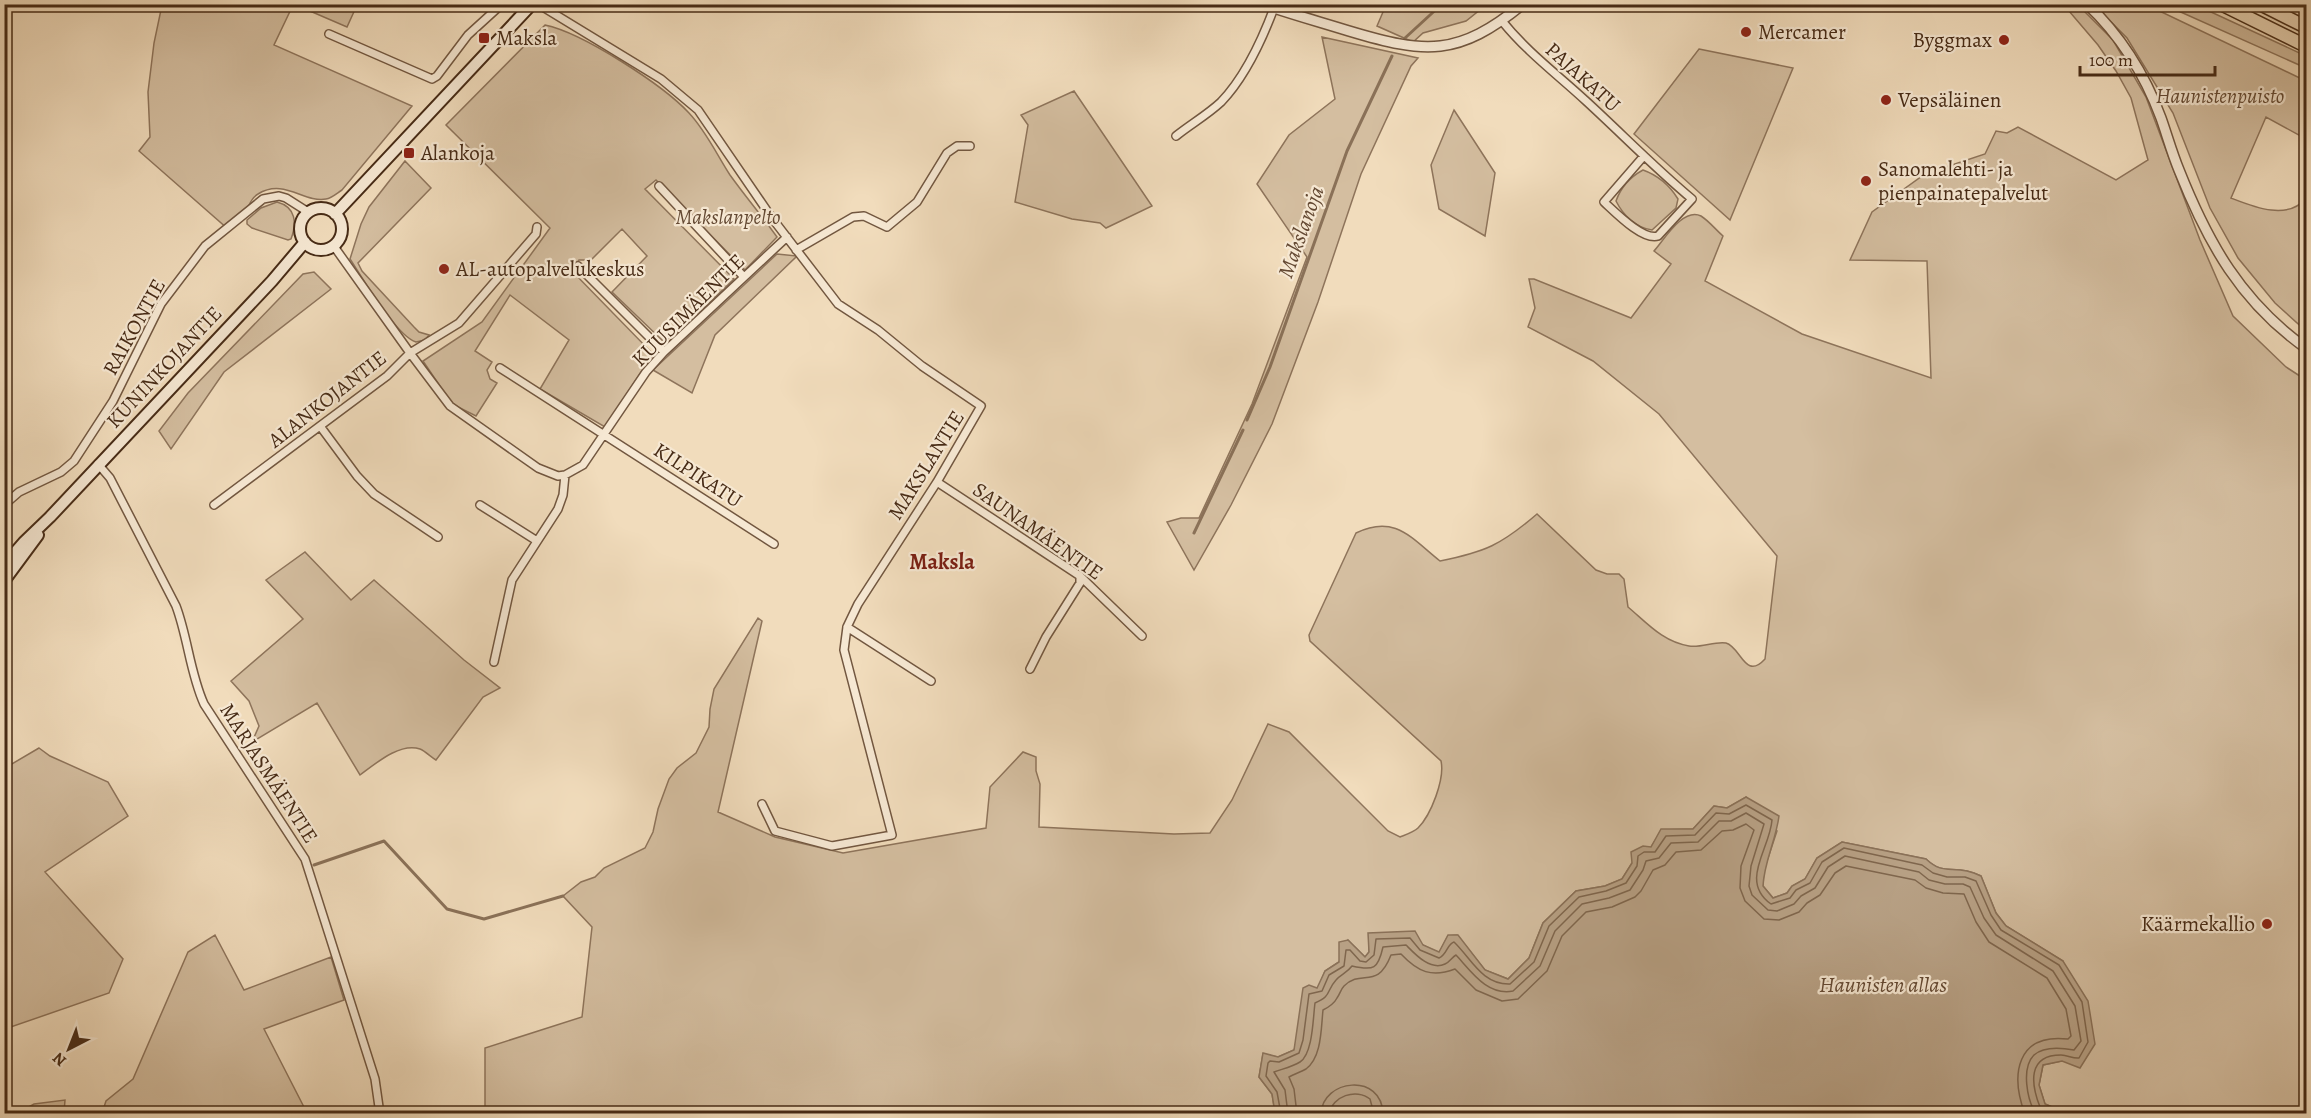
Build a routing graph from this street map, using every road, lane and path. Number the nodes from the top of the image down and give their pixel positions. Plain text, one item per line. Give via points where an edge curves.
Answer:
1 (502, 4) edge
2 (532, 4) edge
3 (538, 4) edge
4 (1523, 4) edge
5 (2087, 4) edge
6 (2221, 4) edge
7 (2260, 4) edge
8 (1262, 5) edge
9 (1274, 8) junction
10 (1502, 21) junction
11 (2307, 27) edge
12 (328, 34) dead end
13 (2307, 46) edge
14 (1176, 136) dead end
15 (970, 146) dead end
16 (1643, 157) junction
17 (658, 186) dead end
18 (308, 212) junction
19 (335, 214) junction
20 (537, 226) dead end
21 (787, 237) junction
22 (305, 242) junction
23 (333, 245) junction
24 (796, 250) junction
25 (578, 266) dead end
26 (744, 277) junction
27 (2307, 348) edge
28 (664, 352) junction
29 (410, 353) junction
30 (500, 368) dead end
31 (320, 426) junction
32 (605, 435) junction
33 (98, 464) junction
34 (565, 476) junction
35 (938, 482) junction
36 (4, 505) edge
37 (480, 505) dead end
38 (214, 506) dead end
39 (50, 517) junction
40 (438, 537) dead end
41 (537, 542) junction
42 (774, 544) dead end
43 (4, 565) edge
44 (1080, 576) junction
45 (4, 581) edge
46 (847, 627) junction
47 (1142, 636) dead end
48 (494, 662) dead end
49 (1030, 669) dead end
50 (931, 681) dead end
51 (762, 804) dead end
52 (380, 1113) edge

1 - 12 street via 468,35 432,79
2 - 19 main road
3 - 21 street, MAKSLANTIE via 661,79 698,110
4 - 10 street
5 - 27 street via 2117,37 2139,70 2199,218 2229,272 2264,313
6 - 13 highway
7 - 11 highway
8 - 9 street
9 - 10 street via 1413,48 1460,42
9 - 14 street via 1233,87 1209,113
10 - 16 street, PAJAKATU
15 - 24 street via 957,146 947,153 917,202 888,227 864,216 853,217
16 - 16 street, PAJAKATU via 1604,202 1653,238 1692,200
17 - 26 street
18 - 19 main road via 325,208
18 - 22 main road via 300,230
18 - 36 street, RAIKONTIE via 286,198 263,199 205,246 161,304 113,401 74,461 62,472 19,492
19 - 23 main road via 341,227
20 - 29 street via 536,234 459,323
21 - 24 street, MAKSLANTIE
21 - 26 street, KUUSIMÄENTIE
22 - 23 main road via 315,249
22 - 33 main road, KUNINKOJANTIE
23 - 29 street, ALANKOJANTIE
24 - 35 street, MAKSLANTIE via 838,304 981,406
25 - 28 street
26 - 28 street, KUUSIMÄENTIE
28 - 32 street, KUUSIMÄENTIE via 646,372
29 - 31 street, ALANKOJANTIE via 387,376
29 - 34 street via 450,406 538,468
30 - 32 street, KILPIKATU
31 - 38 street, ALANKOJANTIE
31 - 40 street via 374,494
32 - 34 street, KUUSIMÄENTIE via 583,465
32 - 42 street, KILPIKATU
33 - 39 main road, KUNINKOJANTIE
33 - 52 street, MARJASMÄENTIE via 110,478 176,606 204,704 305,858 375,1079
34 - 41 street via 558,509
35 - 44 street, SAUNAMÄENTIE
35 - 46 street, MAKSLANTIE
37 - 41 street
39 - 43 main road, KUNINKOJANTIE
39 - 45 main road, KUNINKOJANTIE
41 - 48 street via 512,580
44 - 47 street, SAUNAMÄENTIE
44 - 49 street via 1080,583
46 - 50 street
46 - 51 street, MAKSLANTIE via 844,650 892,835 832,846 776,831

